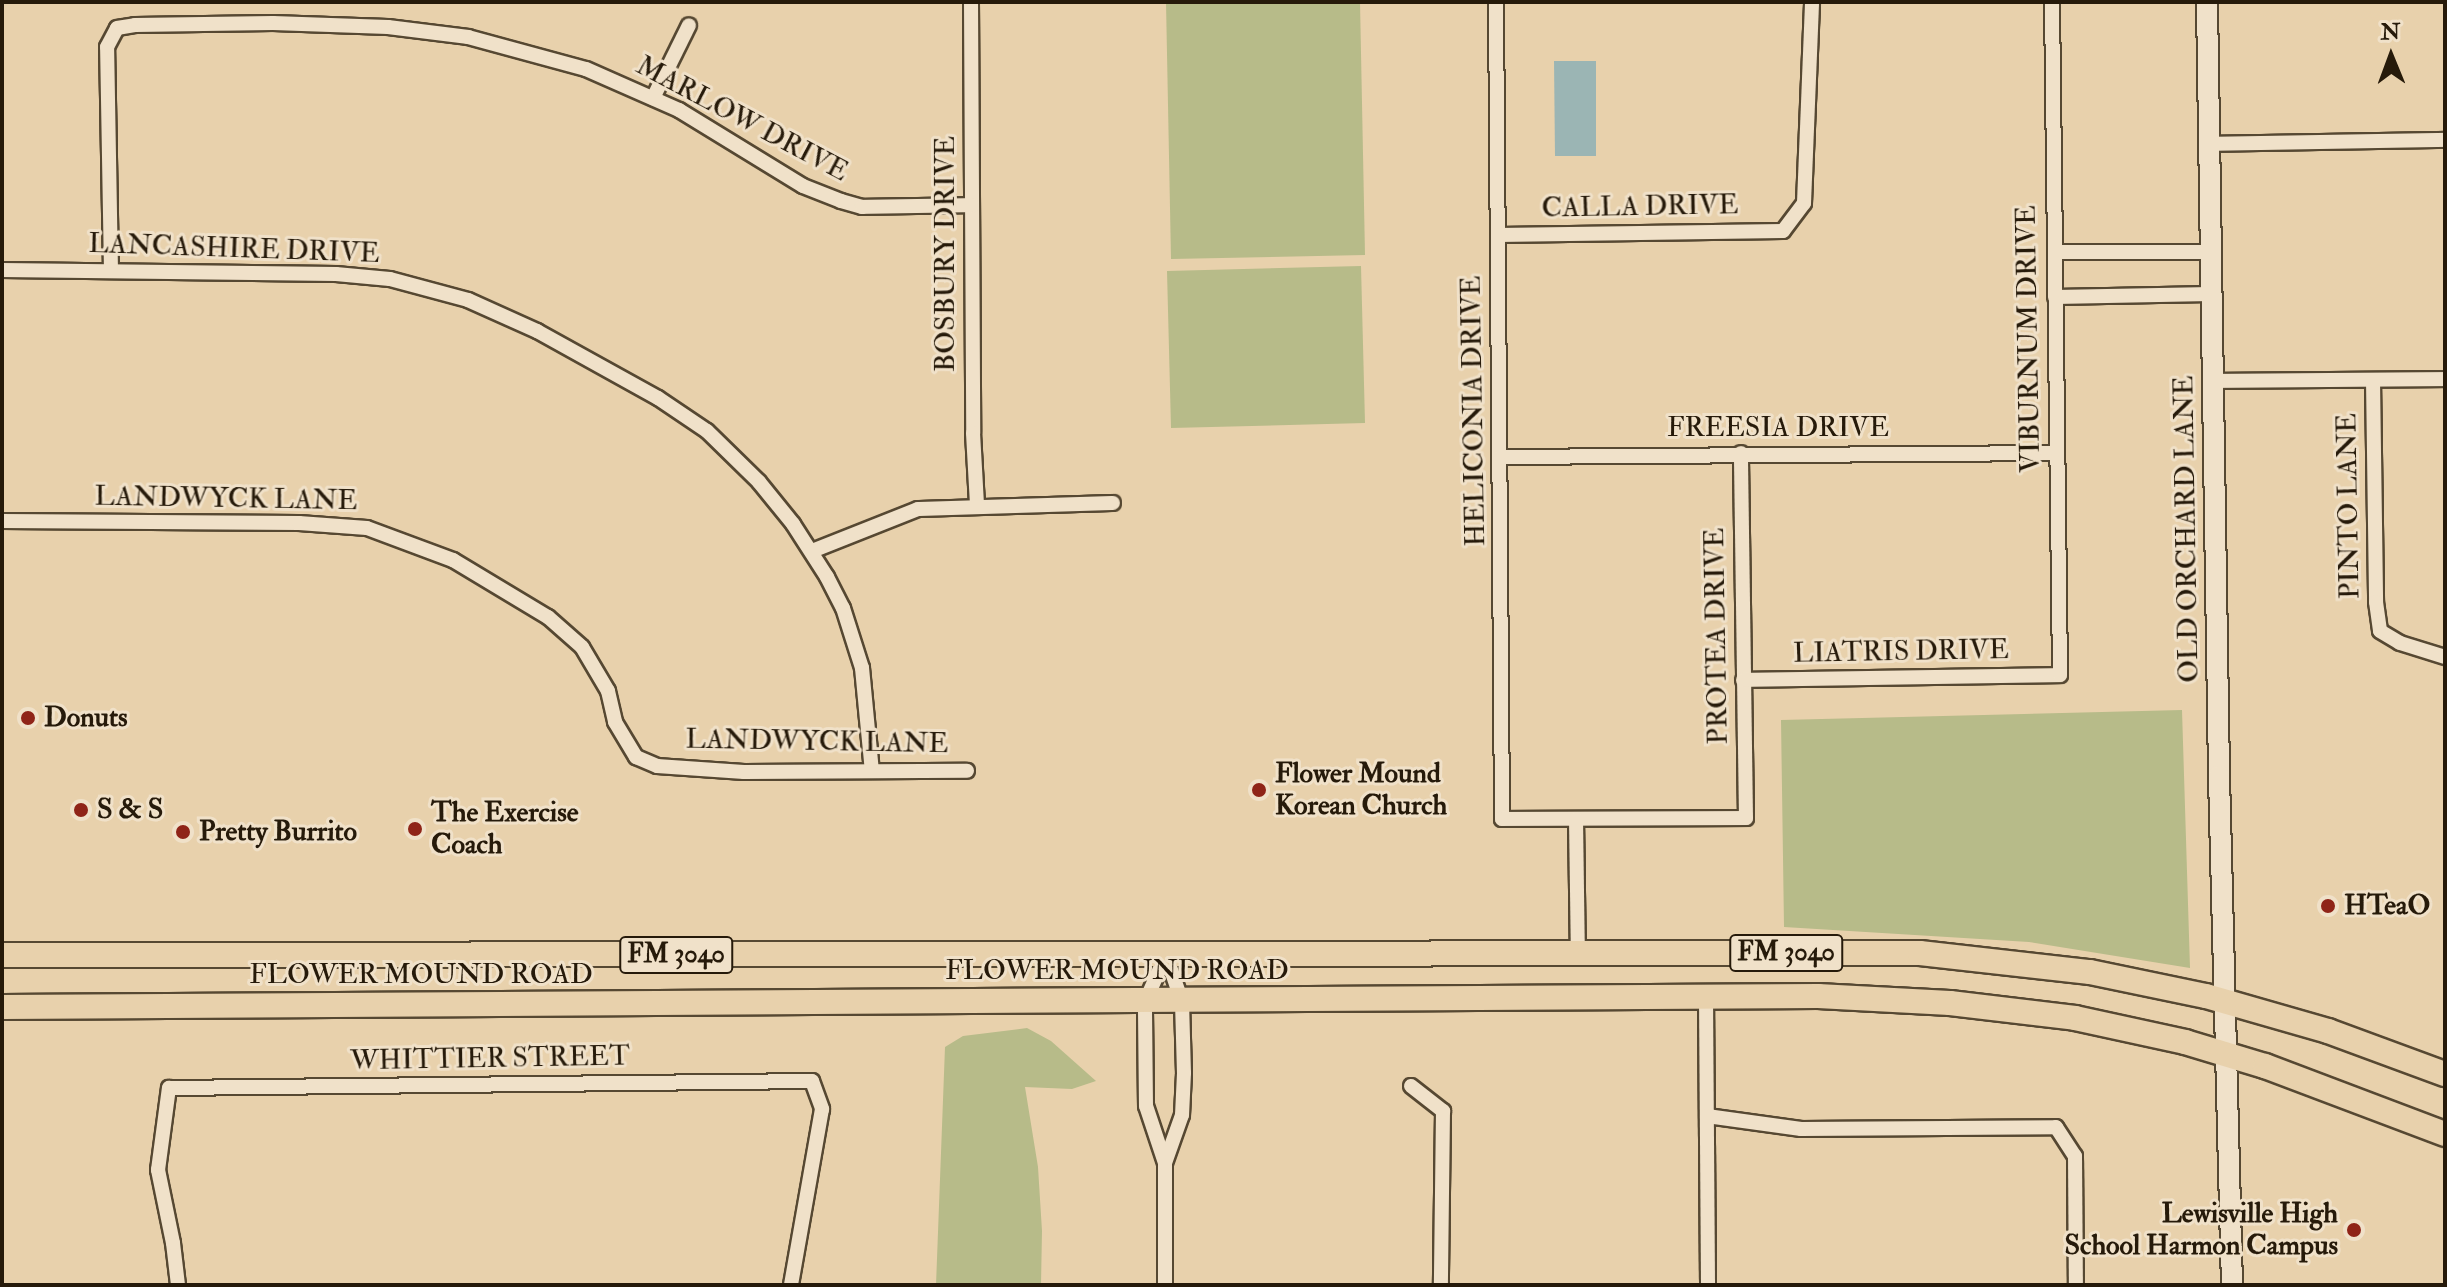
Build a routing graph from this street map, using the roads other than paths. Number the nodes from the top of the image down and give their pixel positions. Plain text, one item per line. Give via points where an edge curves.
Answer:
1 (971, 2) edge
2 (1496, 2) edge
3 (1812, 2) edge
4 (2052, 2) edge
5 (2207, 2) edge
6 (689, 25) dead end
7 (653, 98) junction
8 (2445, 140) edge
9 (2209, 144) junction
10 (972, 205) junction
11 (1498, 235) junction
12 (2055, 252) junction
13 (2211, 252) junction
14 (2, 270) edge
15 (111, 271) junction
16 (2211, 294) junction
17 (2055, 297) junction
18 (2445, 379) edge
19 (2373, 380) junction
20 (2213, 381) junction
21 (1741, 453) junction
22 (2056, 453) junction
23 (1501, 457) junction
24 (1113, 503) dead end
25 (977, 505) junction
26 (2, 521) edge
27 (812, 551) junction
28 (2445, 657) edge
29 (2060, 675) joint
30 (1743, 680) junction
31 (872, 771) junction
32 (967, 771) dead end
33 (1576, 819) junction
34 (1578, 954) junction
35 (2, 955) edge
36 (1166, 955) junction
37 (1706, 997) junction
38 (2216, 998) junction
39 (1145, 1002) junction
40 (1182, 1002) junction
41 (2, 1007) edge
42 (2227, 1055) junction
43 (2445, 1074) edge
44 (1411, 1086) dead end
45 (1707, 1116) junction
46 (2445, 1134) edge
47 (1165, 1163) junction
48 (178, 1285) edge
49 (791, 1285) edge
50 (1165, 1285) edge
51 (1441, 1285) edge
52 (1708, 1285) edge
53 (2076, 1285) edge
54 (2232, 1285) edge

1 - 10 street, BOSBURY DRIVE
2 - 11 street, HELICONIA DRIVE
3 - 11 street, CALLA DRIVE via 1804,203 1783,231
4 - 12 street, VIBURNUM DRIVE
5 - 9 street, OLD ORCHARD LANE
6 - 7 street
7 - 10 street, MARLOW DRIVE via 803,186 841,201 862,207
7 - 15 street, MARLOW DRIVE via 586,69 468,37 388,27 273,23 117,28 107,47
8 - 9 street
9 - 13 street, OLD ORCHARD LANE
10 - 25 street, BOSBURY DRIVE
11 - 23 street, HELICONIA DRIVE
12 - 13 street
12 - 17 street, VIBURNUM DRIVE
13 - 16 street, OLD ORCHARD LANE
14 - 15 street, LANCASHIRE DRIVE
15 - 27 street, LANCASHIRE DRIVE via 336,274 390,279 468,300 537,331 707,431 759,482
16 - 17 street
16 - 20 street, OLD ORCHARD LANE
17 - 22 street, VIBURNUM DRIVE
18 - 19 street
19 - 20 street
19 - 28 street, PINTO LANE via 2380,631
20 - 38 street, OLD ORCHARD LANE
21 - 22 street, FREESIA DRIVE
21 - 23 street, FREESIA DRIVE
21 - 30 street, PROTEA DRIVE
22 - 29 street, VIBURNUM DRIVE
23 - 33 street, HELICONIA DRIVE via 1502,819
24 - 25 street
25 - 27 street via 903,513
26 - 31 street, LANDWYCK LANE via 299,523 391,534 483,575 548,617 582,647 636,757 657,766 744,772
27 - 31 street, LANCASHIRE DRIVE via 843,608 862,668
29 - 30 street, LIATRIS DRIVE
30 - 33 street, PROTEA DRIVE via 1746,818
31 - 32 street, LANDWYCK LANE
33 - 34 street
34 - 36 main road, FLOWER MOUND ROAD / FM 3040
34 - 38 main road, FLOWER MOUND ROAD / FM 3040 via 1920,953 2090,972
35 - 36 main road, FLOWER MOUND ROAD / FM 3040
36 - 39 street
36 - 40 street
37 - 40 main road, FLOWER MOUND ROAD / FM 3040
37 - 42 main road, FLOWER MOUND ROAD / FM 3040 via 1818,996 1985,1006 2115,1026
37 - 45 street
38 - 42 street, OLD ORCHARD LANE
38 - 43 main road, FM 3040
39 - 40 main road, FLOWER MOUND ROAD / FM 3040
39 - 41 main road, FLOWER MOUND ROAD / FM 3040
39 - 47 street via 1146,1106
40 - 47 street via 1182,1115
42 - 46 main road, FM 3040
42 - 54 street, OLD ORCHARD LANE
44 - 51 street via 1443,1111
45 - 52 street
45 - 53 street via 1801,1129 2056,1127 2075,1156
47 - 50 street
48 - 49 street, WHITTIER STREET via 158,1170 169,1088 812,1081 822,1109

